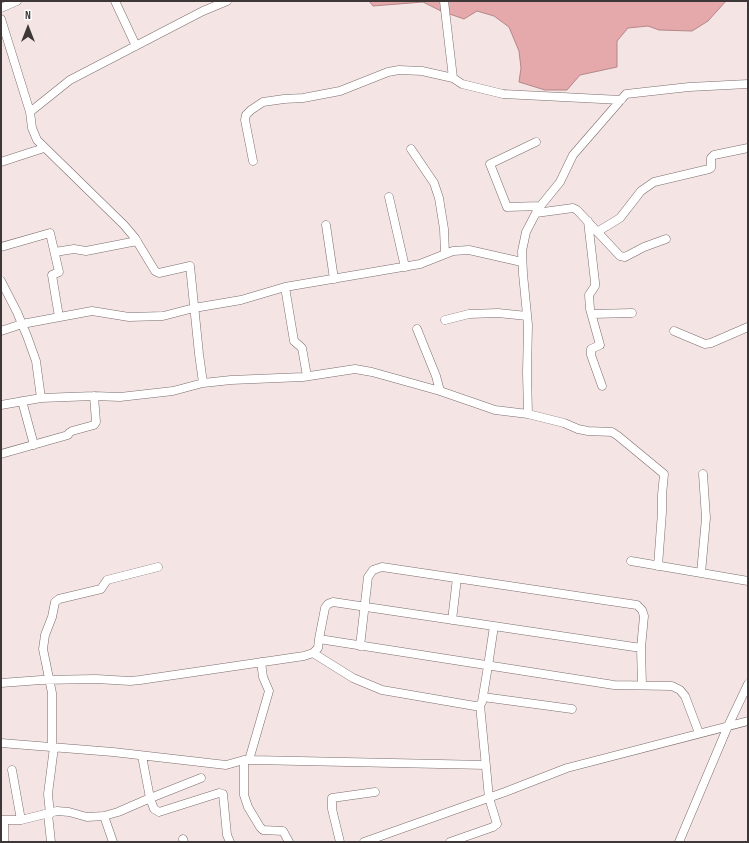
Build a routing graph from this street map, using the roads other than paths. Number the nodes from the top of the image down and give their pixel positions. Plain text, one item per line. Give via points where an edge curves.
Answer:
1 (17, 1) edge
2 (115, 1) edge
3 (227, 1) edge
4 (444, 1) edge
5 (1, 8) edge
6 (1, 20) edge
7 (136, 46) junction
8 (453, 78) junction
9 (748, 84) edge
10 (621, 100) junction
11 (30, 112) junction
12 (536, 142) dead end
13 (44, 148) junction
14 (411, 148) dead end
15 (748, 148) edge
16 (253, 161) dead end
17 (1, 162) edge
18 (389, 197) dead end
19 (538, 210) junction
20 (588, 221) junction
21 (326, 225) dead end
22 (597, 232) junction
23 (666, 239) dead end
24 (137, 241) junction
25 (1, 247) edge
26 (55, 252) junction
27 (445, 254) junction
28 (522, 262) junction
29 (405, 267) junction
30 (334, 279) junction
31 (1, 281) edge
32 (285, 287) junction
33 (194, 308) junction
34 (632, 313) dead end
35 (592, 314) junction
36 (527, 316) junction
37 (60, 317) junction
38 (445, 320) dead end
39 (22, 324) junction
40 (748, 327) edge
41 (417, 329) dead end
42 (674, 330) dead end
43 (1, 331) edge
44 (307, 376) junction
45 (203, 383) junction
46 (602, 386) dead end
47 (440, 391) junction
48 (94, 396) junction
49 (41, 398) junction
50 (22, 401) junction
51 (1, 405) edge
52 (528, 414) junction
53 (34, 445) junction
54 (1, 454) edge
55 (703, 474) dead end
56 (631, 561) dead end
57 (658, 566) junction
58 (158, 567) dead end
59 (701, 573) junction
60 (457, 578) junction
61 (748, 581) edge
62 (365, 607) junction
63 (452, 620) junction
64 (494, 626) junction
65 (319, 639) junction
66 (360, 646) junction
67 (641, 648) junction
68 (313, 653) junction
69 (261, 662) junction
70 (488, 666) junction
71 (49, 680) junction
72 (1, 683) edge
73 (748, 684) edge
74 (642, 685) junction
75 (481, 701) junction
76 (572, 709) dead end
77 (748, 721) edge
78 (728, 726) junction
79 (699, 733) junction
80 (1, 743) edge
81 (53, 747) junction
82 (142, 756) junction
83 (247, 760) junction
84 (486, 765) junction
85 (12, 770) dead end
86 (201, 778) dead end
87 (375, 792) dead end
88 (150, 798) junction
89 (489, 798) junction
90 (49, 814) junction
91 (104, 816) junction
92 (2, 820) edge
93 (21, 820) junction
94 (4, 842) edge
95 (51, 842) edge
96 (113, 842) edge
97 (230, 842) edge
98 (289, 842) edge
99 (340, 842) edge
100 (364, 842) edge
101 (450, 842) edge
102 (679, 842) edge

1 - 5 street
2 - 7 street
3 - 7 street
4 - 8 street
6 - 11 street
7 - 11 street via 70,80
8 - 10 street via 462,84 502,94
8 - 16 street via 422,71 398,70 340,91 263,102 246,115 245,120
9 - 10 street via 626,94
10 - 19 street via 573,155 560,182
11 - 13 street via 32,128
12 - 19 street via 490,164 507,208
13 - 17 street
13 - 24 street via 124,225
14 - 27 street via 434,183 439,198
15 - 22 street via 714,155 710,158 709,169 654,182 641,191 620,218
18 - 29 street
19 - 20 street via 573,208
19 - 28 street via 526,232
20 - 22 street
20 - 35 street via 595,282 589,295
21 - 30 street
22 - 23 street via 620,256 625,257
24 - 26 street via 86,251 74,249
24 - 33 street via 155,271 159,273 190,266
25 - 26 street via 50,233
26 - 37 street via 59,272 52,275
27 - 28 street via 469,250
27 - 29 street
28 - 36 street
29 - 30 street
30 - 32 street
31 - 39 street
32 - 33 street via 241,300
32 - 44 street via 294,341 302,348
33 - 37 street via 163,316 129,318 92,310
33 - 45 street
34 - 35 street
35 - 46 street via 600,345 591,349 591,356
36 - 38 street via 469,314
36 - 52 street
37 - 39 street
39 - 43 street
39 - 49 street via 36,361
40 - 42 street via 705,344
41 - 47 street
44 - 45 street
44 - 47 street via 354,369
45 - 48 street via 173,391 120,397
47 - 52 street via 495,410
48 - 49 street
48 - 53 street via 95,424
49 - 50 street
50 - 51 street
50 - 53 street
52 - 57 street via 578,429 612,432 664,474
53 - 54 street
55 - 59 street via 706,518
56 - 57 street
57 - 59 street
58 - 71 street via 107,580 101,590 55,602 43,649
59 - 61 street
60 - 62 street via 382,567 373,570 368,577
60 - 63 street
60 - 67 street via 637,605 644,616
62 - 63 street
62 - 65 street via 333,602 328,604
62 - 66 street
63 - 64 street
64 - 67 street
64 - 70 street
65 - 66 street
65 - 68 street via 318,648
66 - 70 street
67 - 74 street
68 - 69 street
68 - 75 street via 353,678 382,690 475,706
69 - 71 street via 130,681
69 - 83 street via 263,677 269,691
70 - 74 street via 614,684
70 - 75 street
71 - 72 street
71 - 81 street via 52,693
73 - 78 street
74 - 79 street via 672,686 680,690 685,696
75 - 76 street
75 - 84 street
77 - 78 street
78 - 79 street
78 - 102 street
79 - 89 street via 567,768
80 - 81 street
81 - 82 street
81 - 90 street via 48,794
82 - 83 street via 226,765
82 - 88 street
83 - 84 street
83 - 98 street via 244,794 248,807 260,827 264,830 282,831
84 - 89 street
85 - 93 street
86 - 88 street
87 - 99 street via 332,798
88 - 91 street
88 - 97 street via 154,809 160,812 219,793 223,794
89 - 100 street
89 - 101 street via 497,824
90 - 91 street via 69,812 87,817
90 - 93 street
90 - 95 street
91 - 96 street
92 - 93 street
92 - 94 street

